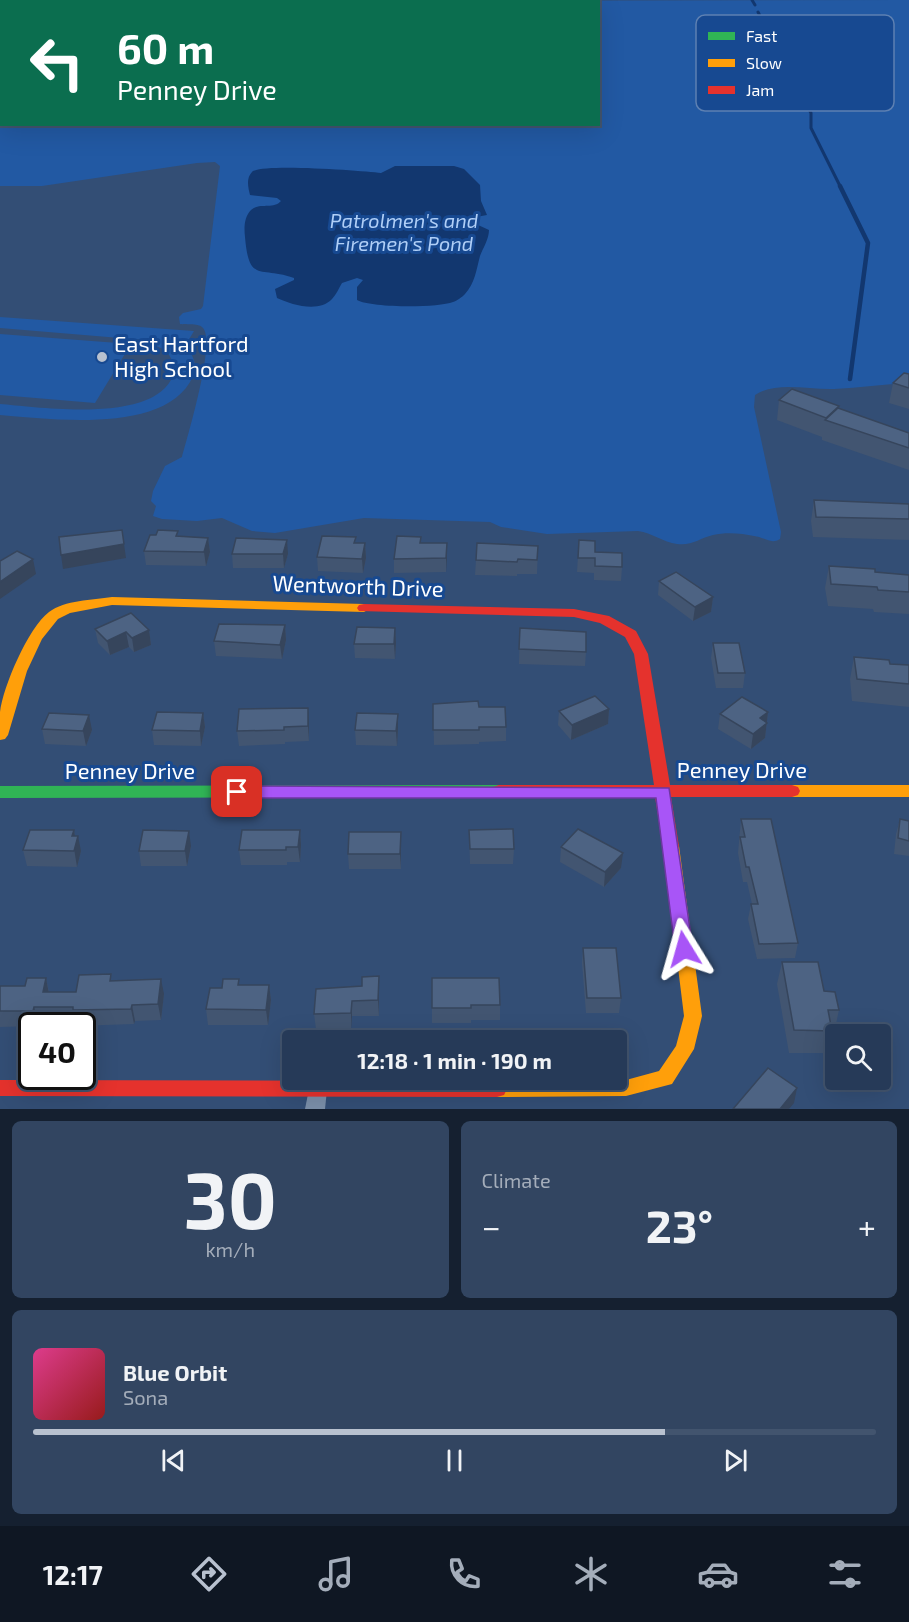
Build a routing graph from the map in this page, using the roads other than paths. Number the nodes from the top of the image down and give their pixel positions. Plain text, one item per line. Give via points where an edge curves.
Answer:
1 (0, 735) edge
2 (909, 791) edge
3 (0, 792) edge
4 (664, 792) junction
5 (0, 1088) edge
6 (316, 1100) edge

1 - 4 street, Wentworth Drive via 33,638 53,616 82,605 112,601 574,614 604,619 631,634 641,654
2 - 4 street, Penney Drive
3 - 4 street, Penney Drive
4 - 6 street, Wentworth Drive via 693,1017 686,1049 665,1078 626,1088
5 - 6 street, Wentworth Drive

